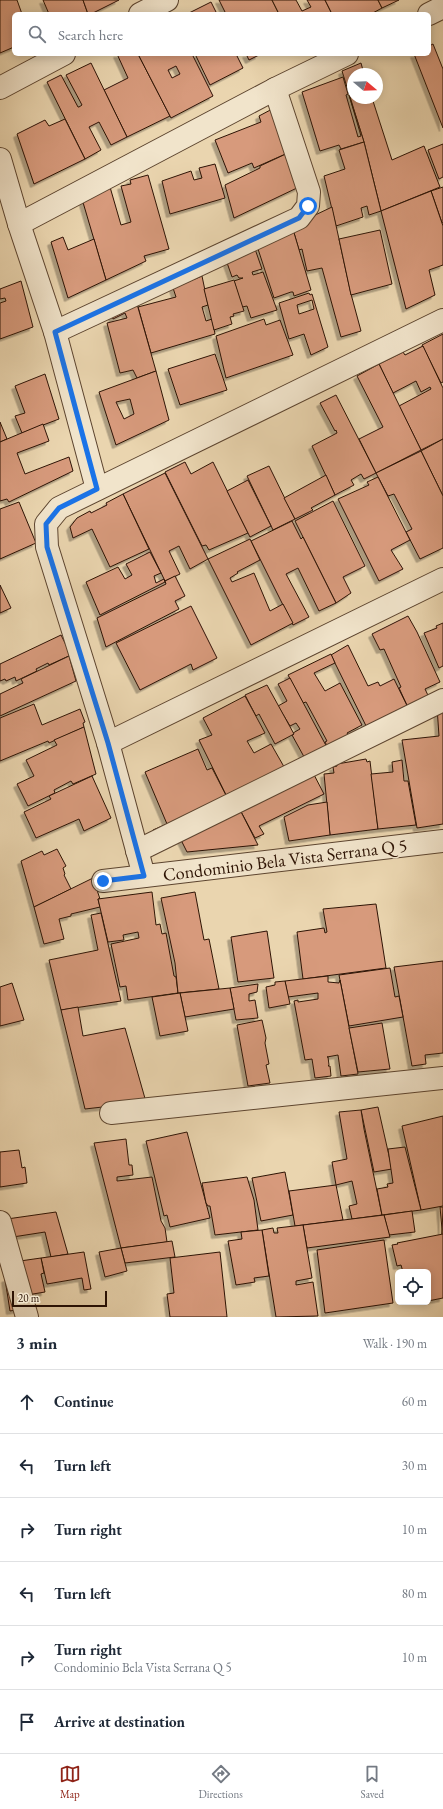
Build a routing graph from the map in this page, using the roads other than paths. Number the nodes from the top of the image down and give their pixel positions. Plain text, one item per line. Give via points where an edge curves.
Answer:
1 (167, 0) edge
2 (443, 7) edge
3 (144, 12) edge
4 (431, 13) edge
5 (60, 56) edge
6 (343, 56) edge
7 (0, 88) edge
8 (275, 89) junction
9 (0, 159) edge
10 (19, 224) junction
11 (443, 320) edge
12 (55, 332) junction
13 (97, 489) junction
14 (443, 579) edge
15 (443, 700) edge
16 (108, 743) junction
17 (443, 841) edge
18 (137, 851) junction
19 (144, 876) junction
20 (103, 881) dead end
21 (443, 1078) edge
22 (111, 1113) dead end
23 (0, 1222) edge
24 (27, 1317) edge

1 - 3 street
2 - 4 street
5 - 7 street
6 - 8 street
8 - 10 street
8 - 12 street via 309,192 308,206 299,218
9 - 10 street
10 - 12 street
11 - 13 street
12 - 13 street
13 - 16 street via 59,508 46,524 46,540
14 - 16 street
15 - 18 street, Condominio Bela Vista Serrana Q 5
16 - 18 street
17 - 19 street, Condominio Bela Vista Serrana Q 5
18 - 19 street
19 - 20 street, Condominio Bela Vista Serrana Q 5
21 - 22 street
23 - 24 street

